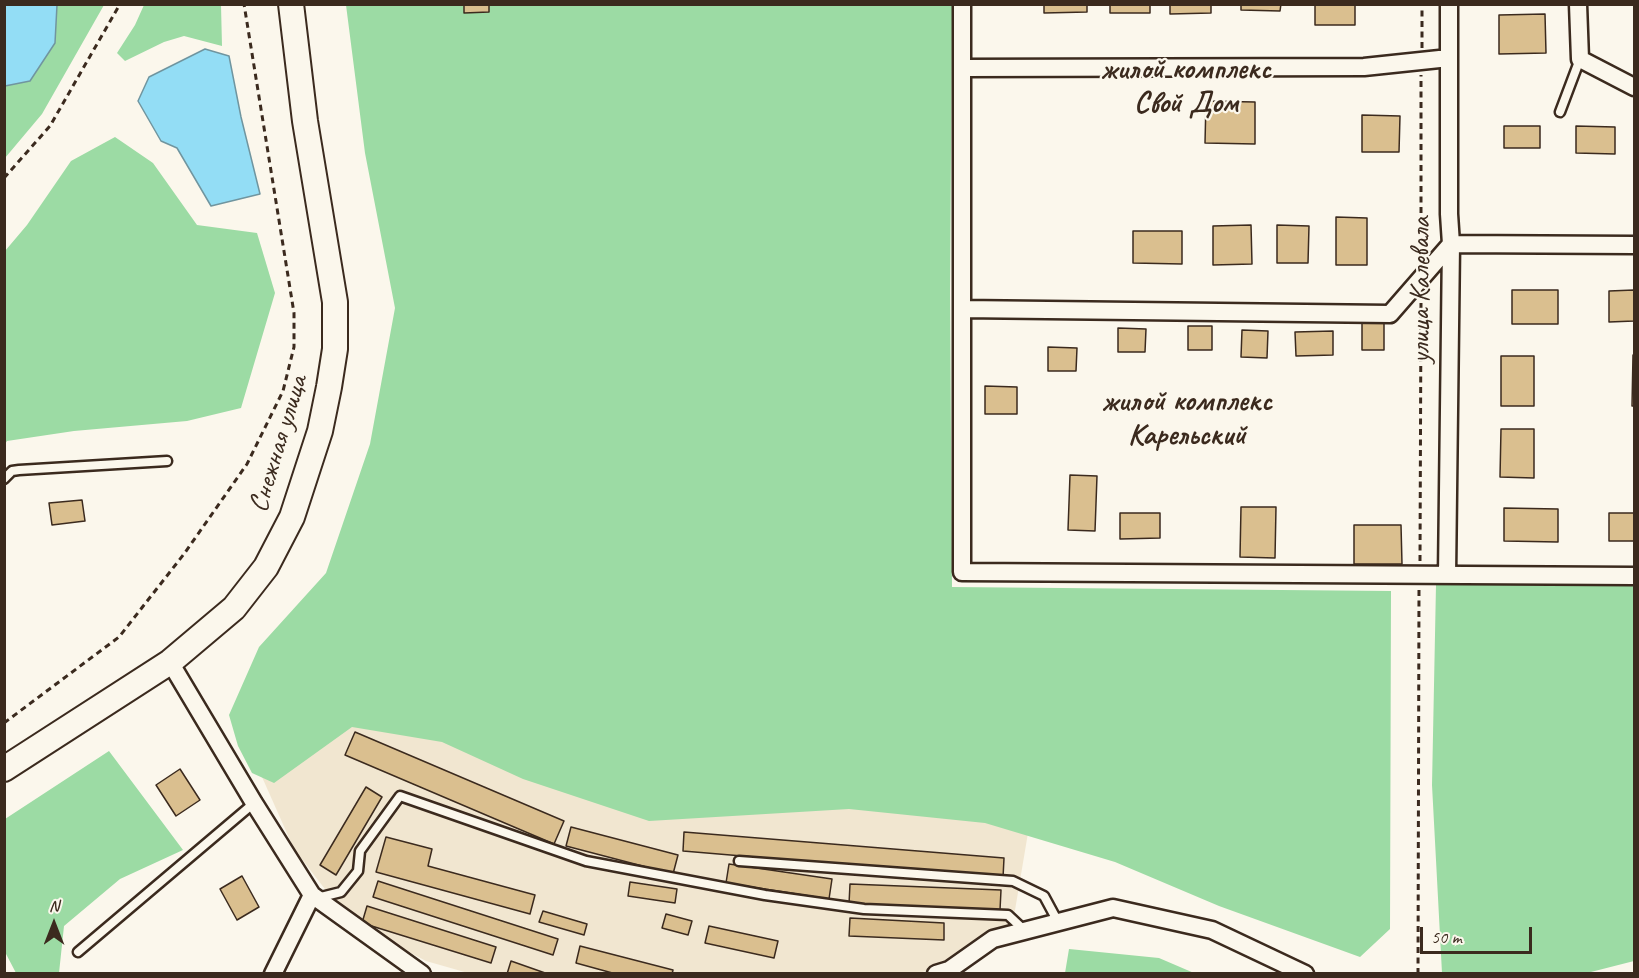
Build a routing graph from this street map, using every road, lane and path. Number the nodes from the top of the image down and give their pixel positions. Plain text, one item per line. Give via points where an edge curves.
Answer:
1 (120, 4) edge
2 (244, 4) edge
3 (291, 4) edge
4 (962, 4) edge
5 (1422, 4) edge
6 (1449, 4) edge
7 (1578, 4) edge
8 (1449, 58) junction
9 (1580, 59) junction
10 (1422, 61) junction
11 (962, 68) junction
12 (1635, 87) edge
13 (1560, 112) dead end
14 (4, 178) edge
15 (1451, 244) junction
16 (1635, 245) edge
17 (1421, 278) junction
18 (962, 309) junction
19 (167, 461) dead end
20 (4, 479) edge
21 (1419, 575) junction
22 (1447, 575) junction
23 (1635, 576) edge
24 (170, 662) junction
25 (4, 723) edge
26 (4, 769) edge
27 (254, 802) junction
28 (739, 861) dead end
29 (315, 897) junction
30 (1058, 922) junction
31 (1025, 931) junction
32 (78, 952) dead end
33 (273, 974) edge
34 (422, 974) edge
35 (936, 974) edge
36 (1305, 974) edge
37 (1418, 974) edge

1 - 14 path via 50,126
2 - 25 path via 294,313 294,347 283,391 247,464 184,554 118,637
3 - 24 street, Снежная улица via 305,121 335,302 335,349 329,387 309,470 292,517 266,567 234,608
4 - 11 street
5 - 10 path
6 - 8 street, улица Калевала
7 - 9 street
8 - 10 street
8 - 15 street, улица Калевала
9 - 12 street
9 - 13 lane
10 - 11 street via 1364,67
10 - 17 path
11 - 18 street
15 - 16 street
15 - 17 street
15 - 22 street, улица Калевала
17 - 18 street via 1390,314
17 - 21 path
18 - 21 street via 962,572
19 - 20 lane via 19,470
21 - 22 street
21 - 37 path
22 - 23 street
24 - 26 street, Снежная улица
24 - 27 street
27 - 29 street
27 - 32 lane
28 - 30 lane via 1013,881 1044,896
29 - 31 lane via 341,892 358,871 360,851 400,796 586,861 765,895 864,909 1008,915
29 - 33 street
29 - 34 street
30 - 31 street
30 - 36 street via 1113,908 1212,930
31 - 35 street via 993,939 949,970

